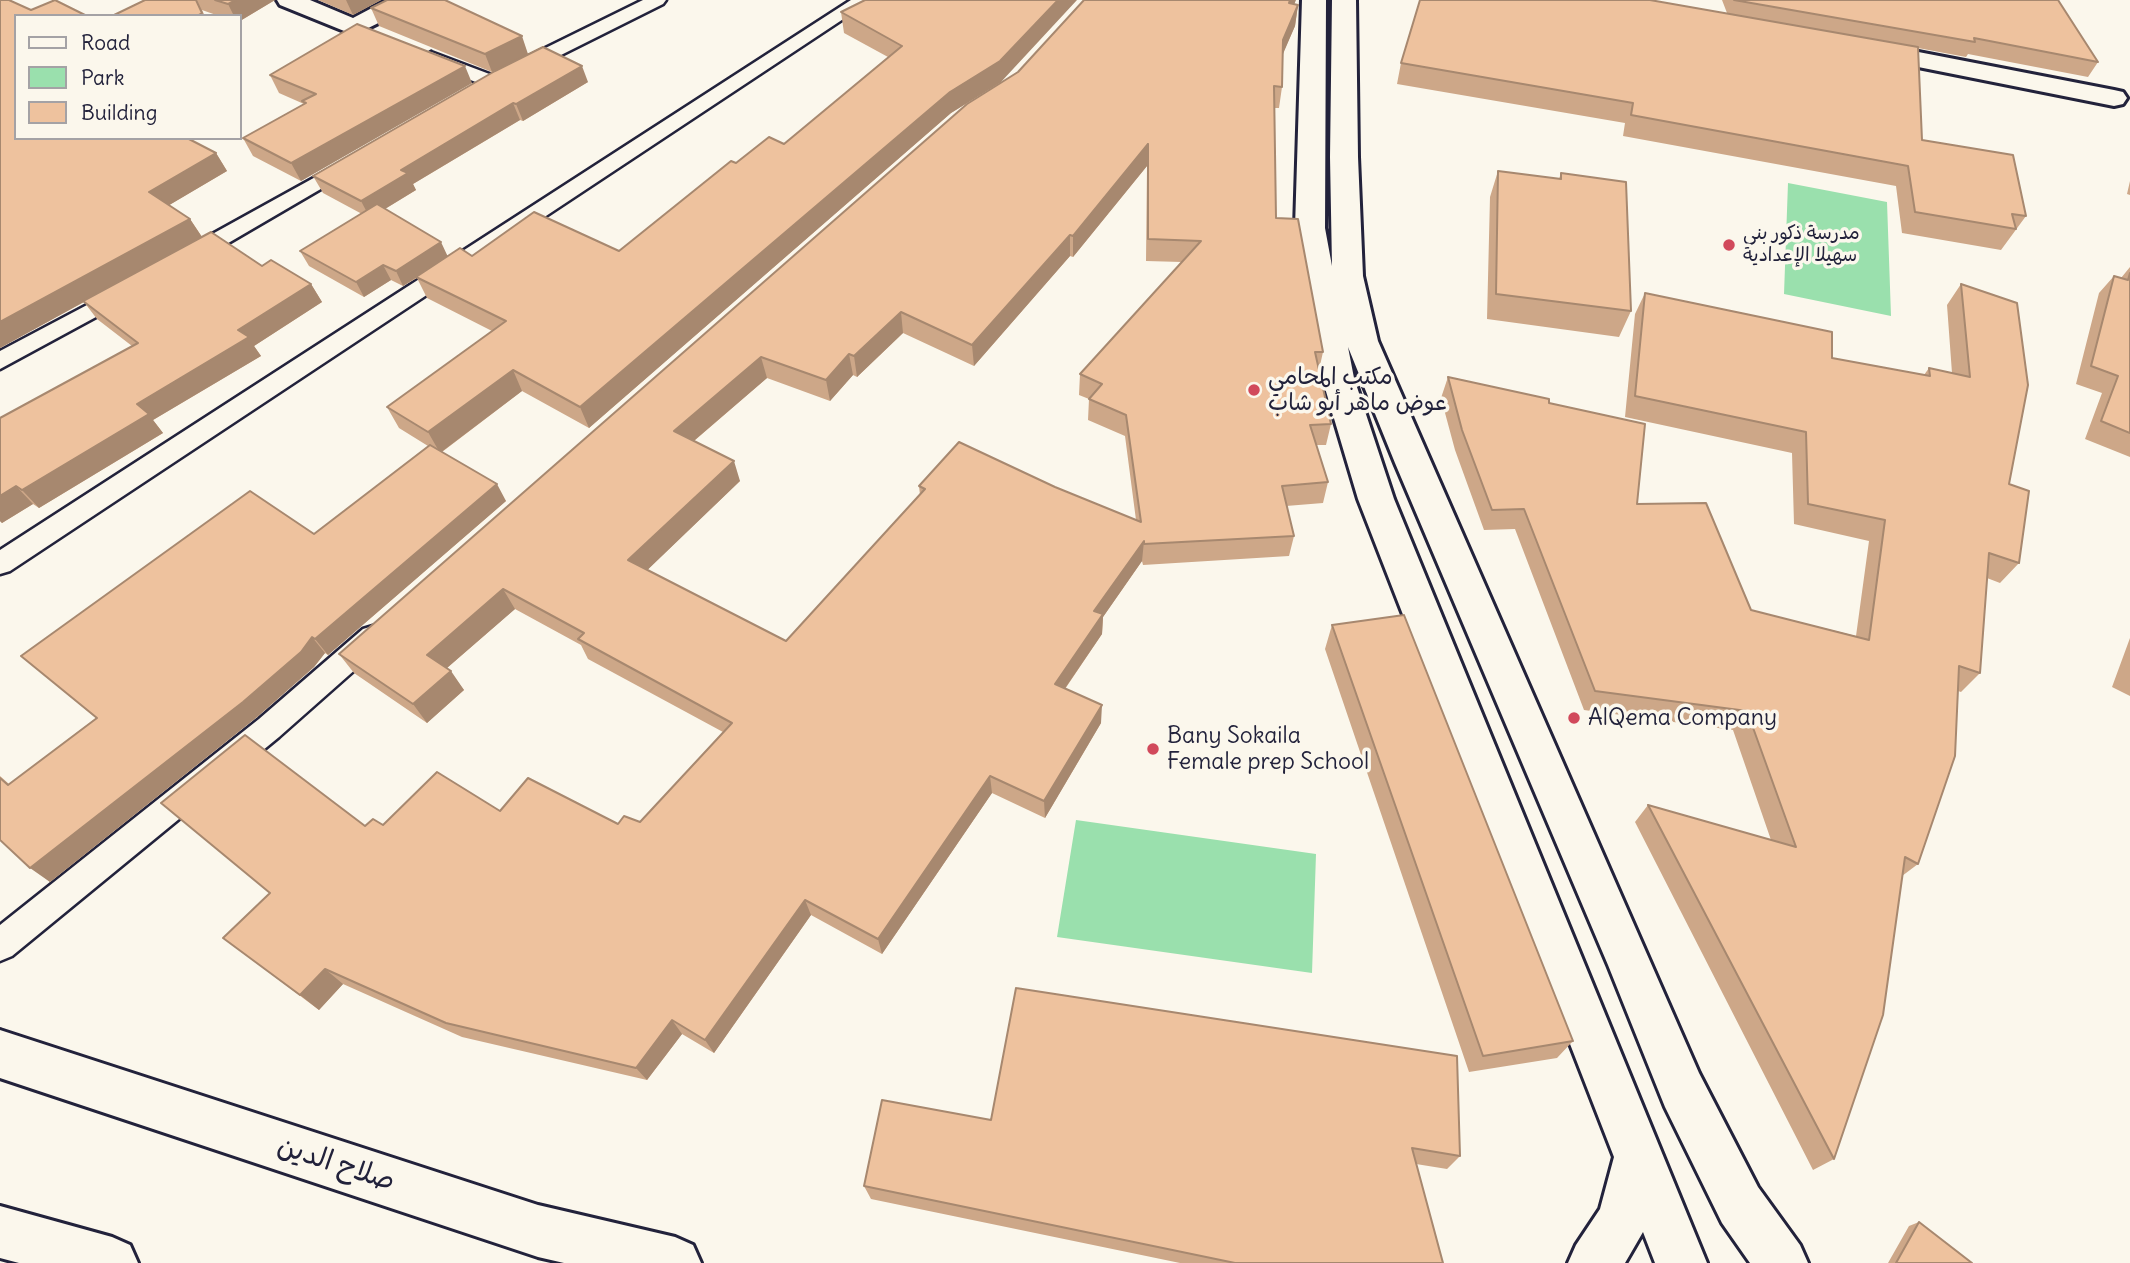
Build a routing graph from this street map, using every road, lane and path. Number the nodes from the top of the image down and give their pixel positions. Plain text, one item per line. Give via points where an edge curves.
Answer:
1 (289, 0) edge
2 (407, 0) edge
3 (657, 0) edge
4 (863, 0) edge
5 (1314, 0) edge
6 (1344, 0) edge
7 (354, 27) junction
8 (379, 37) edge
9 (1845, 46) edge
10 (417, 52) edge
11 (493, 82) junction
12 (469, 95) edge
13 (2114, 98) dead end
14 (360, 158) edge
15 (168, 268) edge
16 (144, 282) edge
17 (0, 361) edge
18 (0, 564) edge
19 (395, 618) edge
20 (0, 944) edge
21 (0, 1054) edge
22 (1639, 1157) junction
23 (0, 1232) edge
24 (112, 1263) edge
25 (675, 1263) edge
26 (1594, 1263) edge
27 (1681, 1263) edge
28 (1782, 1263) edge

1 - 7 main road
2 - 7 main road
3 - 11 lane
4 - 18 lane
5 - 22 main road via 1310,228 1338,378 1376,499
6 - 28 main road via 1348,276 1362,341 1682,1090 1740,1205
7 - 8 lane
9 - 13 main road
10 - 11 lane
11 - 12 lane
14 - 15 lane
16 - 17 lane
19 - 20 lane via 269,727
21 - 25 main road, صلاح الدين via 538,1231
22 - 26 main road via 1622,1221
22 - 27 main road
23 - 24 main road

